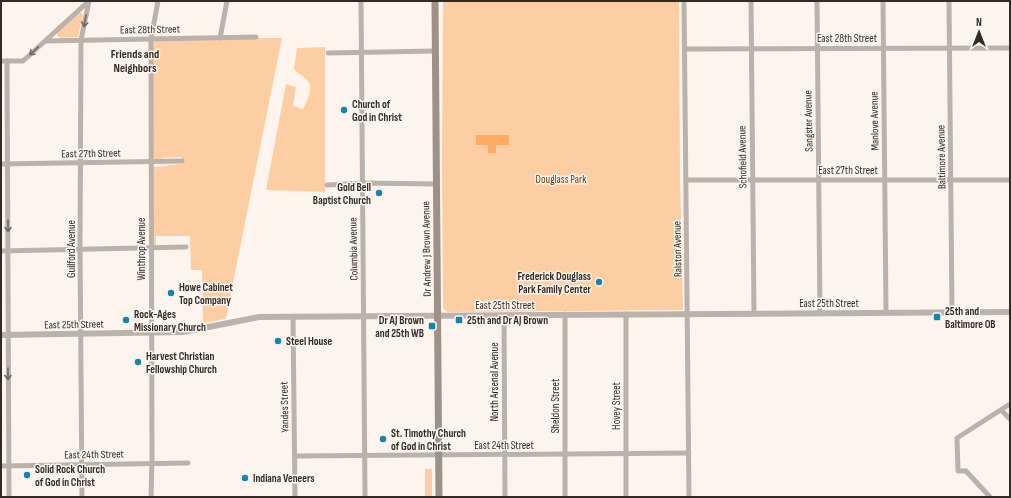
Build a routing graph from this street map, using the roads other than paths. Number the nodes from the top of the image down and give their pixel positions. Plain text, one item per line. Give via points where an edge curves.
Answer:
1 (89, 1) edge
2 (158, 1) edge
3 (227, 1) edge
4 (361, 1) edge
5 (435, 1) edge
6 (684, 1) edge
7 (751, 1) edge
8 (817, 1) edge
9 (883, 1) edge
10 (949, 1) edge
11 (256, 37) dead end
12 (220, 38) junction
13 (151, 39) junction
14 (81, 40) junction
15 (45, 41) junction
16 (751, 48) junction
17 (817, 48) junction
18 (884, 48) junction
19 (950, 48) junction
20 (1010, 48) edge
21 (685, 49) junction
22 (435, 51) junction
23 (361, 52) junction
24 (328, 53) dead end
25 (1, 61) edge
26 (7, 61) junction
27 (182, 161) dead end
28 (151, 162) junction
29 (81, 163) junction
30 (1, 164) edge
31 (8, 164) junction
32 (686, 180) junction
33 (753, 180) junction
34 (819, 180) junction
35 (885, 180) junction
36 (951, 180) junction
37 (1010, 180) edge
38 (363, 183) junction
39 (437, 184) junction
40 (327, 185) dead end
41 (186, 247) dead end
42 (80, 248) junction
43 (151, 248) junction
44 (1, 250) edge
45 (8, 250) junction
46 (886, 312) junction
47 (952, 312) junction
48 (1010, 312) edge
49 (754, 313) junction
50 (820, 313) junction
51 (565, 314) junction
52 (626, 314) junction
53 (688, 314) junction
54 (504, 315) junction
55 (364, 316) junction
56 (438, 316) junction
57 (293, 317) junction
58 (152, 332) junction
59 (81, 334) junction
60 (1, 335) edge
61 (8, 335) junction
62 (1010, 404) edge
63 (1001, 410) junction
64 (1010, 419) edge
65 (688, 453) junction
66 (565, 454) junction
67 (626, 454) junction
68 (439, 455) junction
69 (504, 455) junction
70 (295, 456) junction
71 (364, 456) junction
72 (188, 462) dead end
73 (152, 463) junction
74 (82, 464) junction
75 (1, 466) edge
76 (9, 466) junction
77 (9, 497) edge
78 (82, 497) edge
79 (151, 497) edge
80 (295, 497) edge
81 (365, 497) edge
82 (439, 497) edge
83 (505, 497) edge
84 (565, 497) edge
85 (626, 497) edge
86 (689, 497) edge
87 (990, 497) edge

1 -> 14 street, Guilford Avenue
1 - 15 street
2 - 13 street, Winthrop Avenue
3 - 12 street
4 - 23 street, Columbia Avenue
5 - 22 main road, Dr Andrew J Brown Avenue
6 - 21 street, Ralston Avenue
7 - 16 street, Schofield Avenue
8 - 17 street, Sangster Avenue
9 - 18 street, Manlove Avenue
10 - 19 street, Baltimore Avenue
11 - 12 street, East 28th Street
12 - 13 street, East 28th Street
13 - 14 street, East 28th Street
13 - 28 street, Winthrop Avenue
14 - 15 street, East 28th Street
14 - 29 street, Guilford Avenue
15 -> 26 street via 24,61
16 - 17 street, East 28th Street
16 - 21 street, East 28th Street
16 - 33 street, Schofield Avenue
17 - 18 street, East 28th Street
17 - 34 street, Sangster Avenue
18 - 19 street, East 28th Street
18 - 35 street, Manlove Avenue
19 - 20 street, East 28th Street
19 - 36 street, Baltimore Avenue
21 - 32 street, Ralston Avenue
22 - 23 street
22 - 39 main road, Dr Andrew J Brown Avenue
23 - 24 street
23 - 38 street, Columbia Avenue
25 - 26 street
26 - 31 street
27 - 28 street, East 27th Street
28 - 29 street, East 27th Street
28 - 43 street, Winthrop Avenue
29 - 31 street, East 27th Street
29 - 42 street, Guilford Avenue
30 - 31 street, East 27th Street
31 -> 45 street
32 - 33 street, East 27th Street
32 - 53 street, Ralston Avenue
33 - 34 street, East 27th Street
33 - 49 street, Schofield Avenue
34 - 35 street, East 27th Street
34 - 50 street, Sangster Avenue
35 - 36 street, East 27th Street
35 - 46 street, Manlove Avenue
36 - 37 street, East 27th Street
36 - 47 street, Baltimore Avenue
38 - 39 street
38 - 40 street
38 - 55 street, Columbia Avenue
39 - 56 main road, Dr Andrew J Brown Avenue
41 - 43 street
42 - 43 street
42 - 45 street
42 - 59 street, Guilford Avenue
43 - 58 street, Winthrop Avenue
44 - 45 street
45 - 61 street
46 - 47 street, East 25th Street
46 - 50 street, East 25th Street
47 - 48 street, East 25th Street
49 - 50 street, East 25th Street
49 - 53 street, East 25th Street
51 - 52 street, East 25th Street
51 - 54 street, East 25th Street
51 - 66 street, Sheldon Street
52 - 53 street, East 25th Street
52 - 67 street, Hovey Street
53 - 65 street, Ralston Avenue
54 - 56 street, East 25th Street
54 - 69 street, North Arsenal Avenue
55 - 56 street, East 25th Street
55 - 57 street, East 25th Street
55 - 71 street, Columbia Avenue
56 - 68 main road, Dr Andrew J Brown Avenue
57 - 58 street, East 25th Street via 254,318 187,331
57 - 70 street, Yandes Street
58 - 59 street, East 25th Street
58 - 73 street, Winthrop Avenue
59 - 61 street, East 25th Street
59 - 74 street, Guilford Avenue
60 - 61 street, East 25th Street
61 -> 76 street
62 - 63 street
63 - 64 street
63 - 87 street via 957,438 958,471 966,471
65 - 67 street, East 24th Street
65 - 86 street, Ralston Avenue
66 - 67 street, East 24th Street
66 - 69 street, East 24th Street
66 - 84 street, Sheldon Street
67 - 85 street, Hovey Street
68 - 69 street, East 24th Street
68 - 71 street, East 24th Street
68 - 82 main road, Dr Andrew J Brown Avenue
69 - 83 street, North Arsenal Avenue
70 - 71 street, East 24th Street
70 - 80 street, Yandes Street
71 - 81 street, Columbia Avenue
72 - 73 street, East 24th Street
73 - 74 street, East 24th Street
73 - 79 street, Winthrop Avenue
74 - 76 street, East 24th Street
74 - 78 street, Guilford Avenue
75 - 76 street, East 24th Street
76 - 77 street

